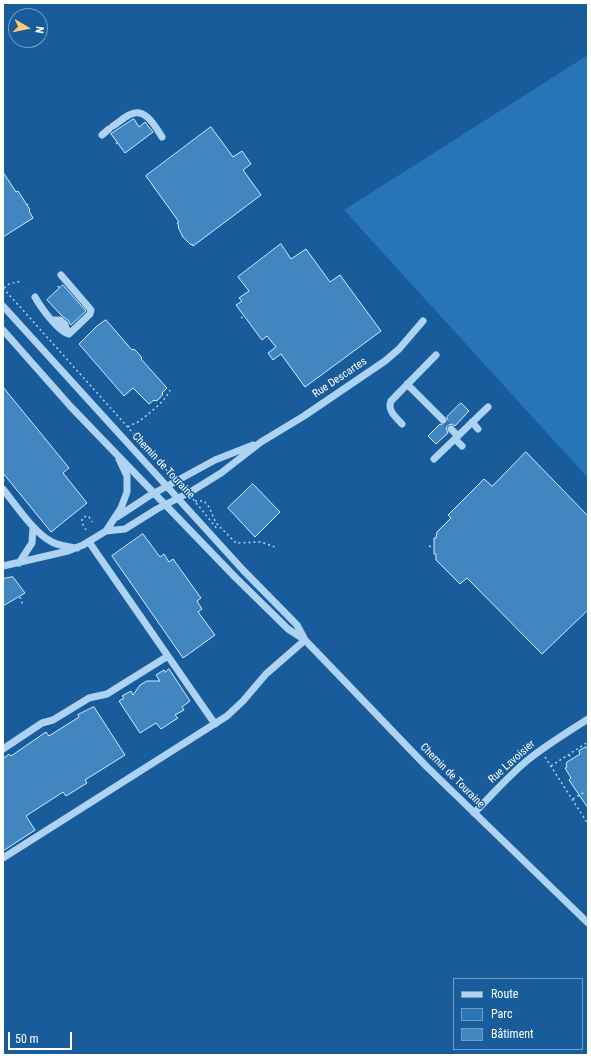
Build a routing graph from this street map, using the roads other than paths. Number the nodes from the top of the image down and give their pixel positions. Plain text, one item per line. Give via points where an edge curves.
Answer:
1 (102, 135) dead end
2 (162, 137) dead end
3 (61, 275) dead end
4 (35, 297) dead end
5 (3, 306) edge
6 (423, 321) dead end
7 (3, 330) edge
8 (436, 355) dead end
9 (408, 384) junction
10 (488, 407) dead end
11 (443, 420) tunnel mouth
12 (472, 422) junction
13 (402, 424) dead end
14 (451, 429) tunnel mouth
15 (478, 429) dead end
16 (456, 437) junction
17 (260, 442) junction
18 (462, 446) dead end
19 (117, 454) junction
20 (434, 459) dead end
21 (167, 487) junction
22 (3, 489) edge
23 (155, 493) junction
24 (178, 498) junction
25 (166, 504) junction
26 (114, 519) junction
27 (34, 527) junction
28 (106, 531) junction
29 (89, 542) junction
30 (77, 548) junction
31 (19, 563) junction
32 (3, 566) edge
33 (305, 640) junction
34 (168, 656) junction
35 (588, 720) edge
36 (215, 724) junction
37 (3, 749) edge
38 (474, 813) junction
39 (3, 858) edge
40 (588, 923) edge

1 - 2 street via 129,115 141,113 147,116
3 - 4 street via 91,310 71,332 66,334
5 - 21 street, Chemin de Touraine
6 - 17 street, Rue Descartes via 385,361 304,416
7 - 19 street, Chemin de Touraine via 71,407
8 - 9 street
9 - 11 street
9 - 13 street via 390,404 390,410
10 - 12 street
12 - 15 street
12 - 16 street
14 - 16 street
16 - 18 street
16 - 20 street
17 - 21 street, Rue Descartes via 215,460
17 - 24 street, Rue Descartes via 221,473
19 - 23 street, Chemin de Touraine
19 - 26 street via 127,476 128,488 124,503
21 - 23 street, Rue Descartes
21 - 24 street, Chemin de Touraine
22 - 27 street
23 - 25 street, Chemin de Touraine
23 - 26 street, Rue Descartes
24 - 25 street, Rue Descartes
24 - 33 street, Chemin de Touraine via 296,625
25 - 28 street, Rue Descartes via 125,529
25 - 33 street, Chemin de Touraine via 288,629
26 - 28 street, Rue Descartes
27 - 30 street via 51,542
27 - 31 street via 32,543
28 - 29 street
29 - 30 street
29 - 34 street
30 - 31 street
31 - 32 street
33 - 36 street via 266,674 227,716
33 - 38 street, Chemin de Touraine
34 - 36 street
34 - 37 street via 107,694 89,698 53,720 42,723
35 - 38 street, Rue Lavoisier via 530,759
36 - 39 street
38 - 40 street, Chemin de Touraine

